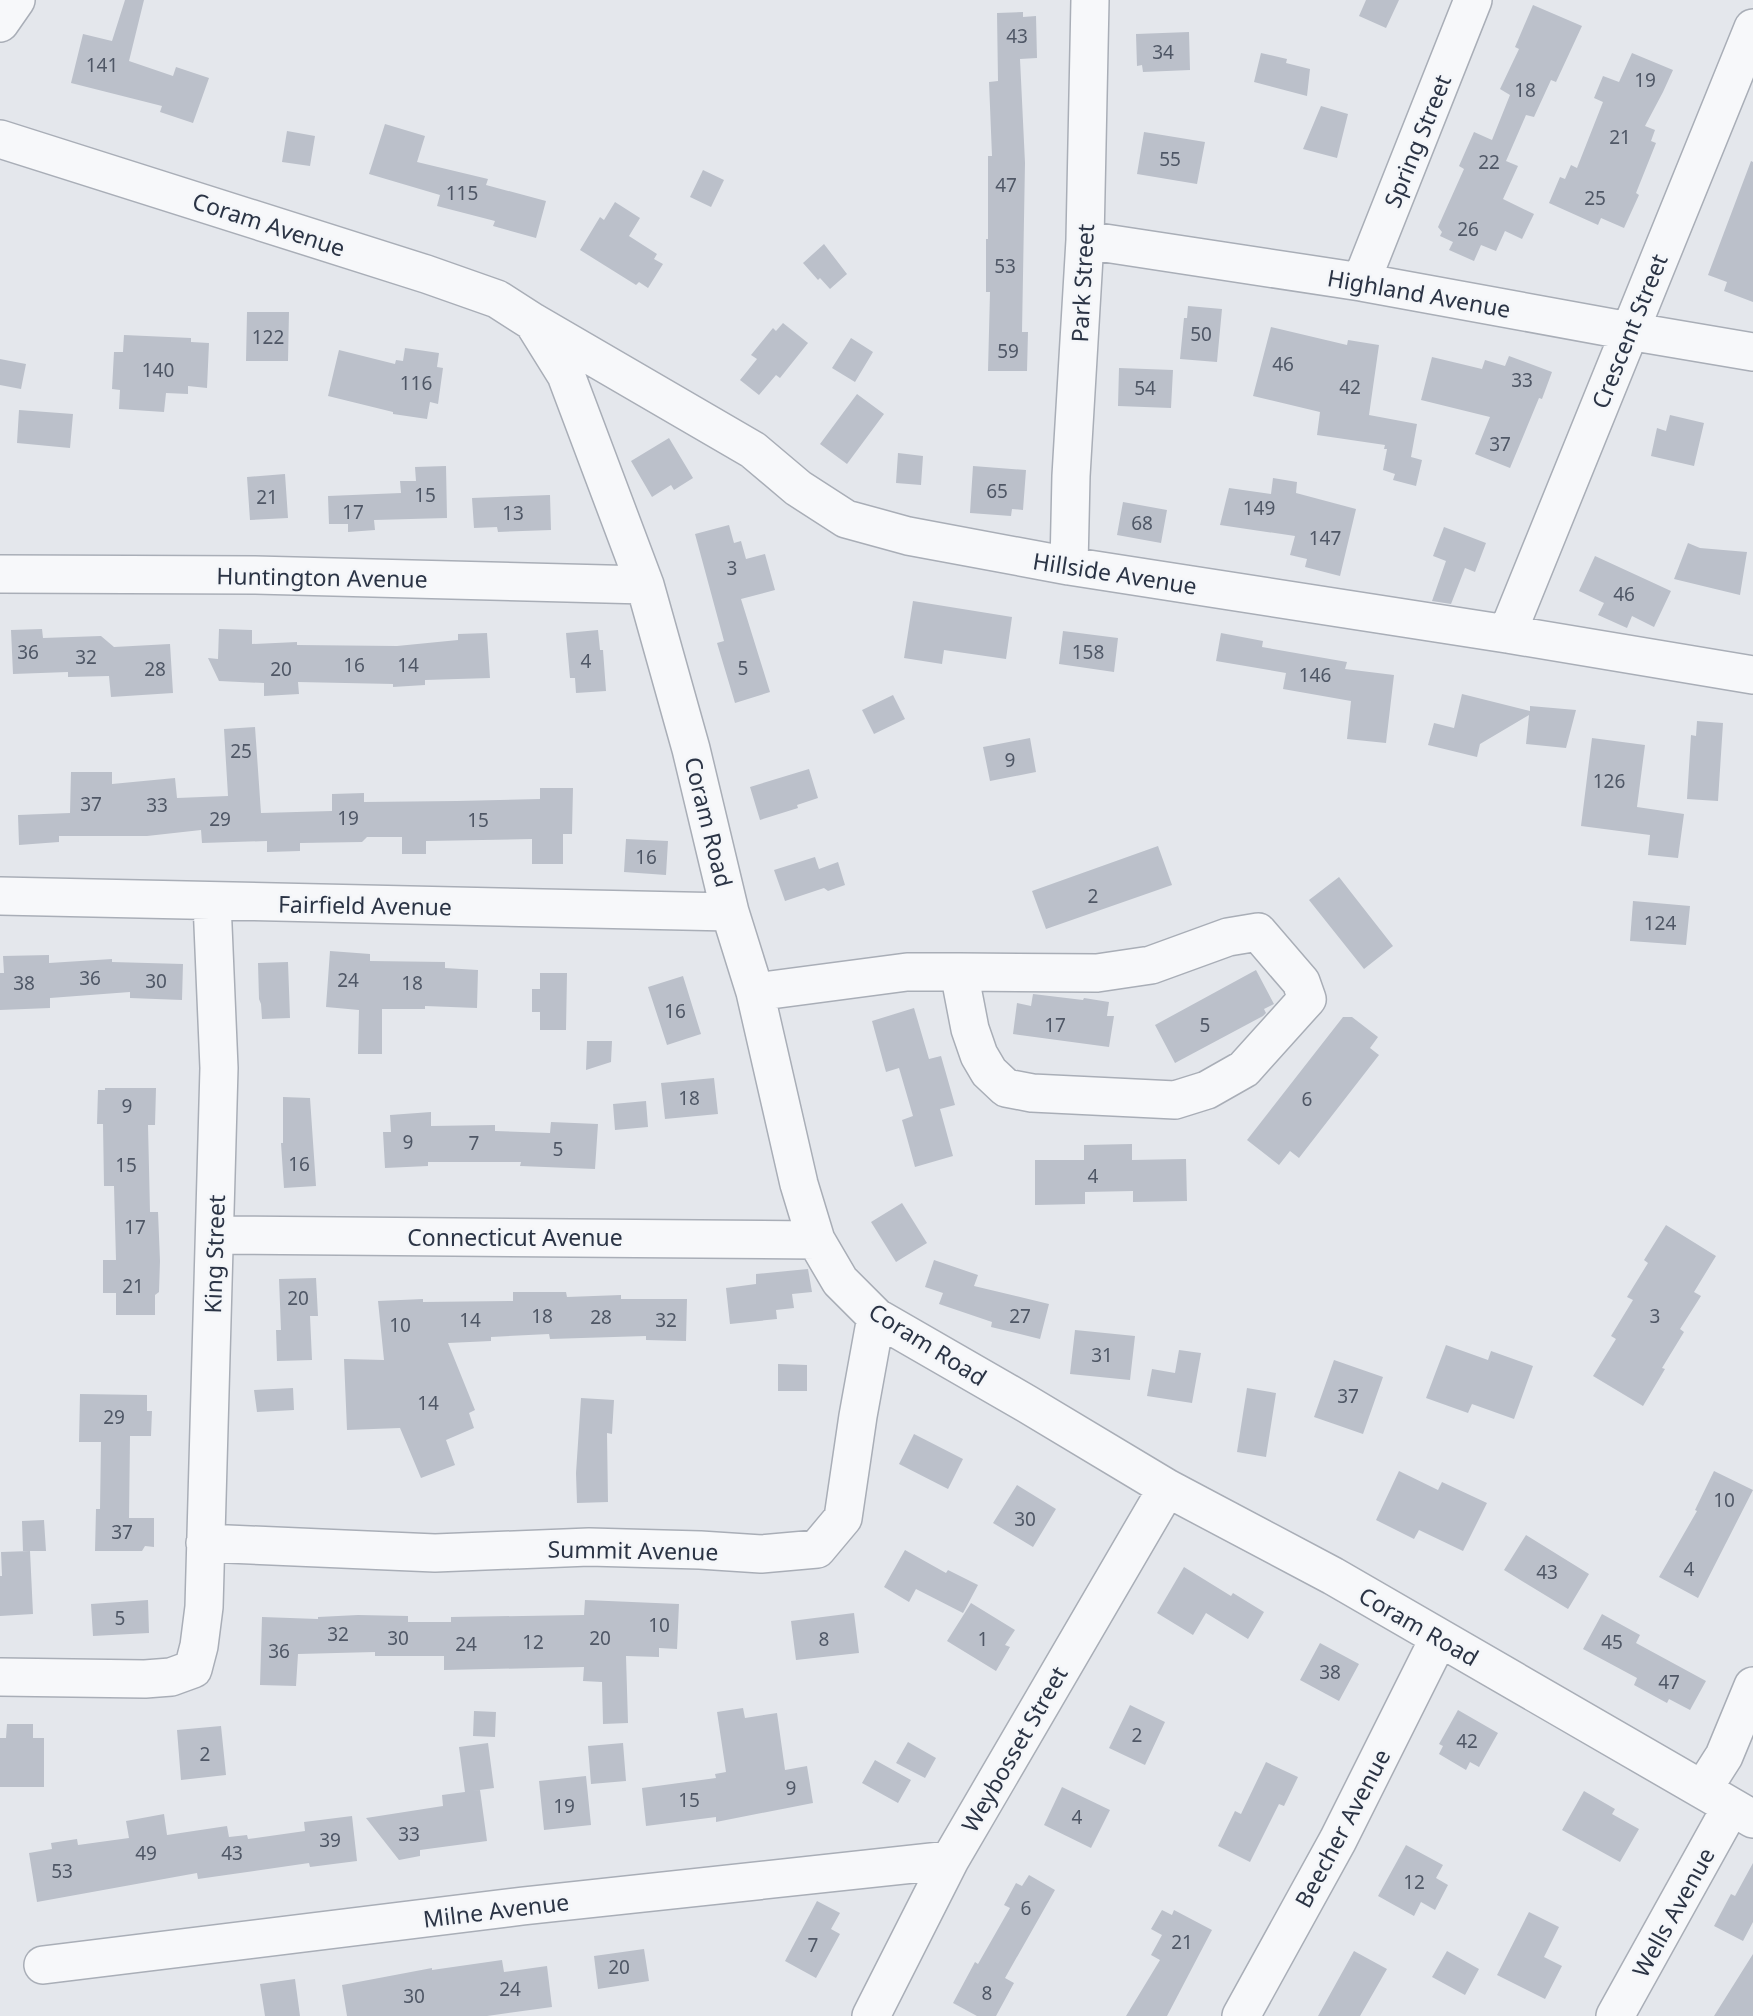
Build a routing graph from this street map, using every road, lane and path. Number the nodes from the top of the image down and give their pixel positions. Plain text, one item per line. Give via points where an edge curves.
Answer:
1 (16, 0) edge
2 (1090, 0) edge
3 (1473, 0) edge
4 (0, 23) edge
5 (1753, 28) edge
6 (0, 139) edge
7 (1085, 240) junction
8 (1362, 282) junction
9 (533, 322) junction
10 (1629, 331) junction
11 (1753, 352) edge
12 (1069, 566) junction
13 (0, 573) edge
14 (645, 585) junction
15 (1507, 634) junction
16 (1753, 675) edge
17 (0, 896) edge
18 (212, 902) junction
19 (730, 912) junction
20 (959, 972) junction
21 (755, 992) junction
22 (215, 1235) junction
23 (816, 1240) junction
24 (876, 1318) junction
25 (1167, 1488) junction
26 (205, 1543) junction
27 (1439, 1638) junction
28 (0, 1677) edge
29 (1753, 1686) edge
30 (1729, 1805) edge
31 (950, 1860) junction
32 (43, 1965) dead end
33 (871, 2016) edge
34 (1241, 2016) edge
35 (1615, 2016) edge

1 - 4 street
2 - 7 street, Park Street
3 - 8 street, Spring Street
5 - 10 street, Crescent Street
6 - 9 street, Coram Avenue via 426,274 497,299
7 - 8 street, Highland Avenue
7 - 12 street, Park Street
8 - 10 street, Highland Avenue
9 - 12 street, Hillside Avenue via 753,450 798,488 846,519 908,536
9 - 14 street, Coram Road via 566,375
10 - 11 street, Highland Avenue
10 - 15 street, Crescent Street
12 - 15 street, Hillside Avenue
13 - 14 street, Huntington Avenue
14 - 19 street, Coram Road
15 - 16 street, Hillside Avenue
17 - 18 street, Fairfield Avenue
18 - 19 street, Fairfield Avenue
18 - 22 street, King Street via 219,1068
19 - 21 street, Coram Road
20 - 20 street via 970,1029 989,1072 1006,1088 1032,1093 1175,1100 1207,1090 1244,1069 1307,999 1301,982 1258,932 1228,937 1151,965 1097,973
20 - 21 street via 907,972
21 - 23 street, Coram Road
22 - 23 street, Connecticut Avenue
22 - 26 street, King Street
23 - 24 street, Coram Road via 840,1281
24 - 25 street, Coram Road
24 - 26 street, Summit Avenue via 843,1518 817,1549 761,1554 589,1547 435,1553
25 - 27 street, Coram Road via 1334,1576
25 - 31 street, Weybosset Street
26 - 28 street, King Street via 204,1607 193,1669 145,1679
27 - 30 street, Coram Road
27 - 34 street, Beecher Avenue via 1338,1840
29 - 30 street, Wells Avenue via 1724,1756
30 - 35 street, Wells Avenue
31 - 32 street, Milne Avenue
31 - 33 street, Weybosset Street

